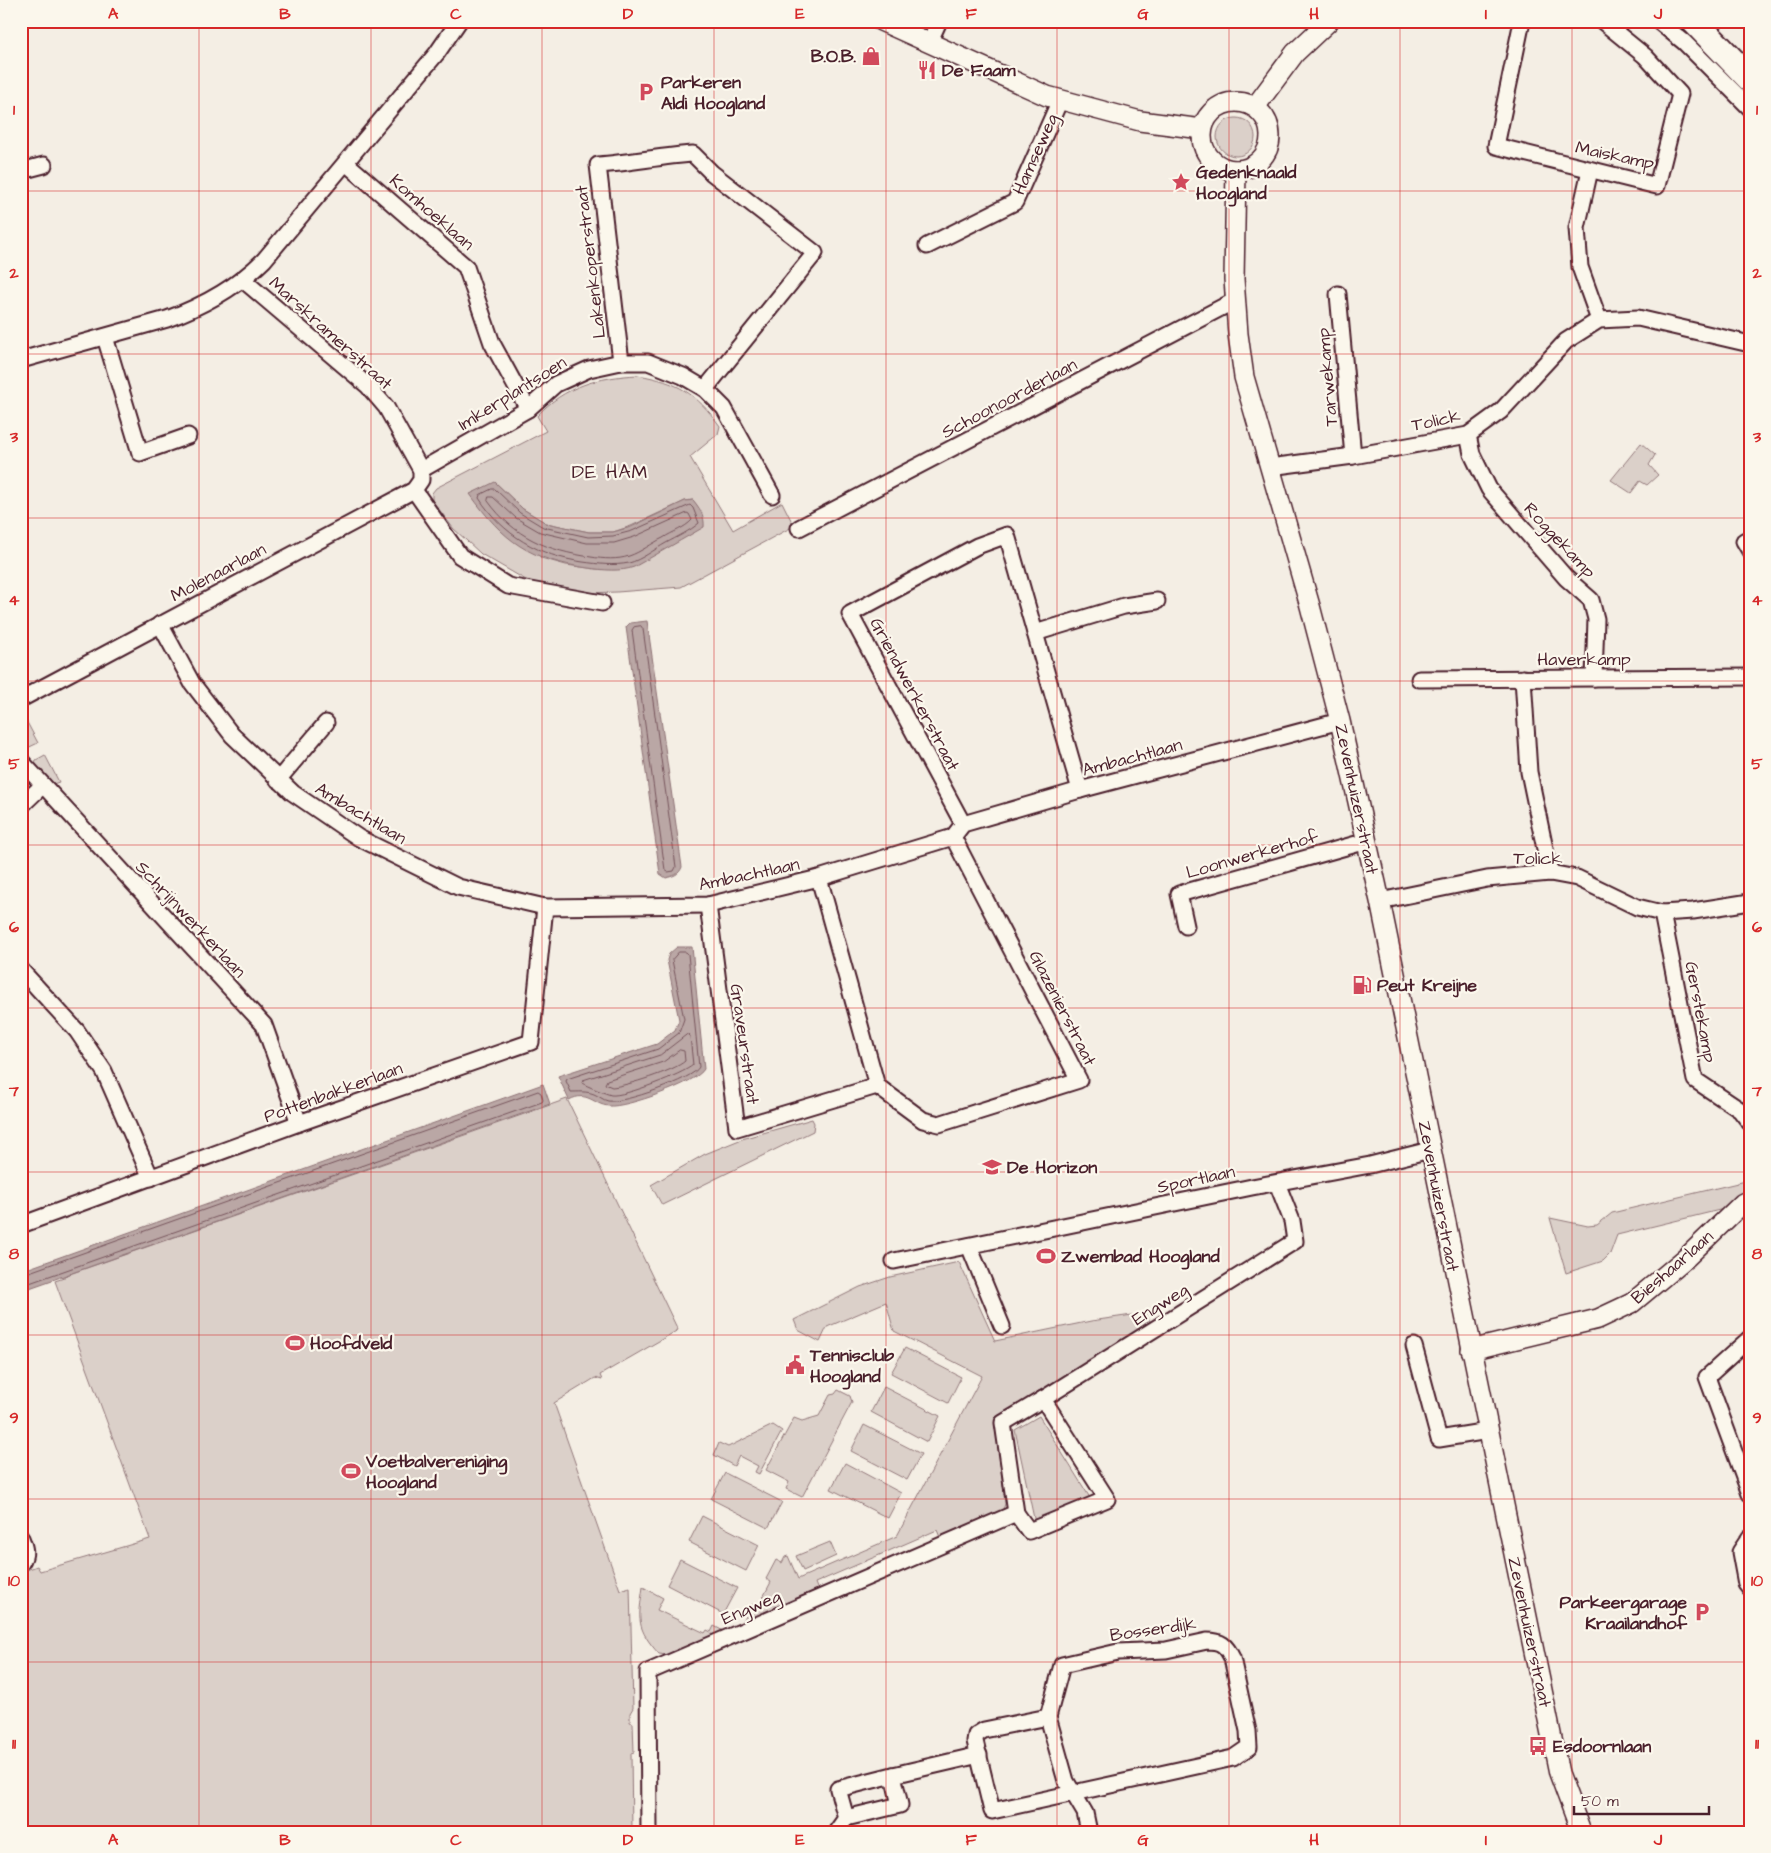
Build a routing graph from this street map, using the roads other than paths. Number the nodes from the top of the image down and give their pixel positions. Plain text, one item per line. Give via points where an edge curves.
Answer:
1 (459, 21) edge
2 (881, 21) edge
3 (940, 21) edge
4 (1330, 21) edge
5 (1522, 21) edge
6 (1602, 21) edge
7 (1658, 21) edge
8 (1694, 21) edge
9 (929, 43) junction
10 (1750, 79) edge
11 (1060, 100) junction
12 (1255, 107) junction
13 (1750, 108) edge
14 (1202, 129) junction
15 (346, 163) junction
16 (44, 165) dead end
17 (1236, 170) junction
18 (1590, 170) junction
19 (21, 171) edge
20 (927, 246) dead end
21 (242, 279) junction
22 (1338, 294) dead end
23 (1236, 300) junction
24 (1599, 320) junction
25 (105, 337) junction
26 (1750, 344) edge
27 (21, 360) edge
28 (621, 362) junction
29 (705, 389) junction
30 (528, 409) junction
31 (1468, 435) junction
32 (188, 436) dead end
33 (1353, 456) junction
34 (1270, 467) junction
35 (421, 470) junction
36 (414, 490) junction
37 (772, 495) dead end
38 (799, 528) dead end
39 (1750, 538) edge
40 (1750, 551) edge
41 (1158, 601) dead end
42 (602, 603) dead end
43 (160, 624) junction
44 (1035, 633) junction
45 (1750, 677) edge
46 (1523, 678) junction
47 (1594, 678) junction
48 (1419, 679) dead end
49 (21, 699) edge
50 (1340, 721) junction
51 (326, 723) dead end
52 (21, 761) edge
53 (278, 780) junction
54 (43, 785) junction
55 (1080, 790) junction
56 (21, 806) edge
57 (963, 824) junction
58 (953, 837) junction
59 (1367, 841) junction
60 (1550, 873) junction
61 (819, 878) junction
62 (1380, 901) junction
63 (1750, 902) edge
64 (708, 905) junction
65 (545, 908) junction
66 (1662, 913) junction
67 (1186, 926) dead end
68 (21, 970) edge
69 (877, 1086) junction
70 (1750, 1122) edge
71 (299, 1123) junction
72 (1430, 1150) junction
73 (151, 1178) junction
74 (1277, 1183) junction
75 (1750, 1200) edge
76 (21, 1225) edge
77 (969, 1246) junction
78 (894, 1261) dead end
79 (1002, 1326) dead end
80 (1750, 1338) edge
81 (1414, 1346) dead end
82 (1471, 1350) junction
83 (1043, 1399) junction
84 (1488, 1430) junction
85 (1750, 1494) edge
86 (1016, 1514) junction
87 (1750, 1537) edge
88 (21, 1538) edge
89 (21, 1563) edge
90 (1750, 1589) edge
91 (1048, 1717) junction
92 (979, 1755) junction
93 (893, 1775) junction
94 (1074, 1794) junction
95 (846, 1818) junction
96 (649, 1832) edge
97 (836, 1832) edge
98 (1089, 1832) edge
99 (1581, 1832) edge

1 - 15 street via 437,53
2 - 9 street, Hamseweg
3 - 9 street
4 - 12 street via 1295,53
5 - 18 street, Maiskamp via 1496,146
6 - 18 street, Maiskamp via 1645,56 1680,94 1656,186
7 - 13 street via 1684,42
8 - 10 main road
9 - 11 street, Hamseweg
11 - 14 street, Hamseweg via 1140,121
11 - 20 street, Hamseweg via 1015,202
12 - 14 street via 1240,101 1223,104 1209,113
12 - 17 street via 1269,124 1269,146 1256,164
14 - 17 street via 1202,144 1209,157 1221,167
15 - 21 street via 264,260
15 - 30 street, Komhoeklaan via 466,267 492,343
16 - 19 street
17 - 23 street, Zevenhuizerstraat
18 - 24 street via 1576,228 1580,267
21 - 25 street via 190,311
21 - 35 street, Marskramerstraat via 368,386 386,407
22 - 33 street, Tarwekamp
23 - 34 street, Zevenhuizerstraat via 1244,377
23 - 38 street, Schoonoorderlaan
24 - 26 street, Tolick via 1638,318
24 - 31 street, Tolick via 1566,341 1501,411
25 - 27 street
25 - 32 street via 140,453
28 - 29 street, Imkerplantsoen via 648,362
28 - 29 street, Lakenkoperstraat via 598,165 693,154 712,173 815,253
28 - 30 street, Imkerplantsoen via 589,369 556,384
29 - 37 street, Imkerplantsoen via 724,408
30 - 35 street, Imkerplantsoen
31 - 33 street, Tolick
31 - 47 street, Roggekamp via 1472,454 1489,489 1566,578 1591,600 1596,619
33 - 34 street, Tolick
34 - 50 street, Zevenhuizerstraat
35 - 36 street via 421,480
36 - 42 street via 460,556 508,586
36 - 43 street, Molenaarlaan
39 - 40 street via 1744,542
41 - 44 street via 1124,606
43 - 49 street, Molenaarlaan
43 - 53 street, Ambachtlaan via 192,684 232,735
44 - 55 street, Griendwerkerstraat
44 - 57 street, Griendwerkerstraat via 1007,535 977,546 850,614
45 - 47 street, Haverkamp
46 - 47 street, Haverkamp
46 - 48 street, Haverkamp
46 - 60 street via 1529,772
50 - 55 street, Ambachtlaan
50 - 59 street, Zevenhuizerstraat
51 - 53 street
52 - 54 street, Schrijnwerkerlaan
53 - 65 street, Ambachtlaan via 358,838 441,879 458,887
54 - 56 street
54 - 71 street, Schrijnwerkerlaan via 264,1025
55 - 57 street, Ambachtlaan
57 - 58 street
58 - 61 street, Ambachtlaan
58 - 69 street, Glazenierstraat via 1080,1080 939,1124 923,1120
59 - 62 street, Zevenhuizerstraat
59 - 67 street, Loonwerkerhof via 1179,894
60 - 62 street, Tolick via 1487,878
60 - 66 street, Tolick via 1577,878 1637,907
61 - 64 street, Ambachtlaan
61 - 69 street
62 - 72 street, Zevenhuizerstraat
63 - 66 street, Tolick
64 - 65 street, Ambachtlaan
64 - 69 street, Graveurstraat via 737,1128
65 - 71 street, Pottenbakkerlaan via 531,1042
66 - 70 street, Gerstekamp via 1695,1080 1740,1110
68 - 73 street via 77,1031 104,1070
71 - 73 street, Pottenbakkerlaan
72 - 74 street, Sportlaan
72 - 82 street, Zevenhuizerstraat
73 - 76 street, Pottenbakkerlaan
74 - 77 street, Sportlaan
74 - 83 street, Engweg via 1292,1221 1295,1240
75 - 82 street, Bieshaarlaan via 1632,1303 1598,1319
77 - 78 street, Sportlaan
77 - 79 street
80 - 85 street via 1707,1377
81 - 84 street via 1439,1439
82 - 84 street, Zevenhuizerstraat
83 - 86 street, Engweg via 1003,1423
83 - 86 street via 1107,1500 1029,1531
84 - 99 street, Zevenhuizerstraat via 1559,1773
86 - 96 street, Engweg via 648,1672
87 - 90 street via 1740,1552 1746,1584
88 - 89 street via 25,1556
91 - 92 street, Bosserdijk via 984,1730 976,1735
91 - 94 street via 1066,1781
91 - 94 street, Bosserdijk via 1062,1665 1118,1652 1166,1650 1207,1640 1218,1641 1232,1658 1249,1747 1233,1758
92 - 93 street
92 - 94 street, Bosserdijk via 992,1811
93 - 95 street via 900,1805
93 - 95 street via 838,1789
94 - 98 street via 1085,1813
95 - 97 street

